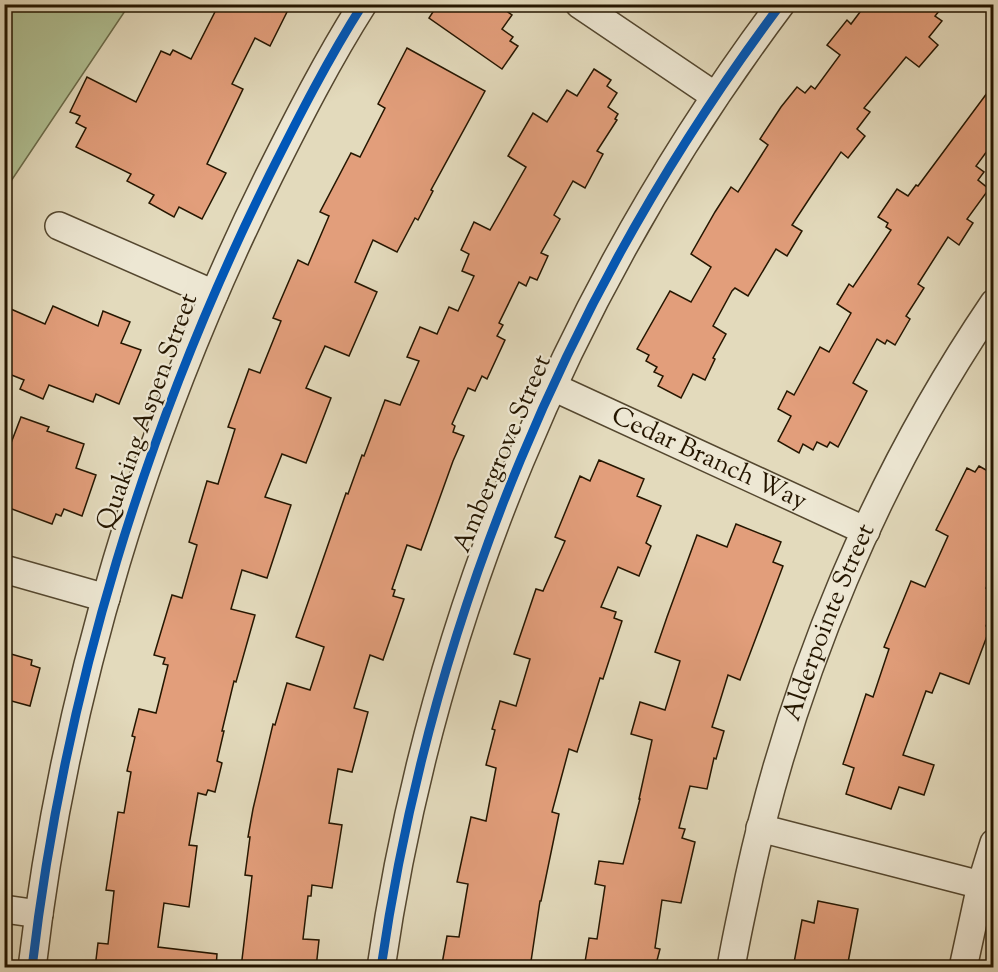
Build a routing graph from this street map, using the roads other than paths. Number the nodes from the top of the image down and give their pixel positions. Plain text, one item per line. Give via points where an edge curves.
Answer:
1 (363, 4) edge
2 (579, 4) edge
3 (782, 4) edge
4 (715, 96) junction
5 (58, 226) dead end
6 (214, 294) junction
7 (993, 303) edge
8 (551, 386) junction
9 (866, 531) junction
10 (4, 569) edge
11 (106, 598) junction
12 (760, 828) junction
13 (993, 843) edge
14 (981, 885) junction
15 (4, 909) edge
16 (39, 914) junction
17 (32, 968) edge
18 (381, 968) edge
19 (731, 968) edge
20 (963, 968) edge

1 - 6 street, Quaking Aspen Street via 298,120
2 - 4 street
3 - 4 street, Ambergrove Street
4 - 8 street, Ambergrove Street via 603,282
5 - 6 street
6 - 11 street, Quaking Aspen Street via 167,411
7 - 9 street, Alderpointe Street via 917,429
8 - 9 street, Cedar Branch Way
8 - 18 street, Ambergrove Street via 508,486 439,691 412,797
9 - 12 street, Alderpointe Street via 798,699
10 - 11 street
11 - 16 street, Quaking Aspen Street via 74,721
12 - 14 street
12 - 19 street, Alderpointe Street
13 - 14 street
14 - 20 street
15 - 16 street
16 - 17 street, Quaking Aspen Street

